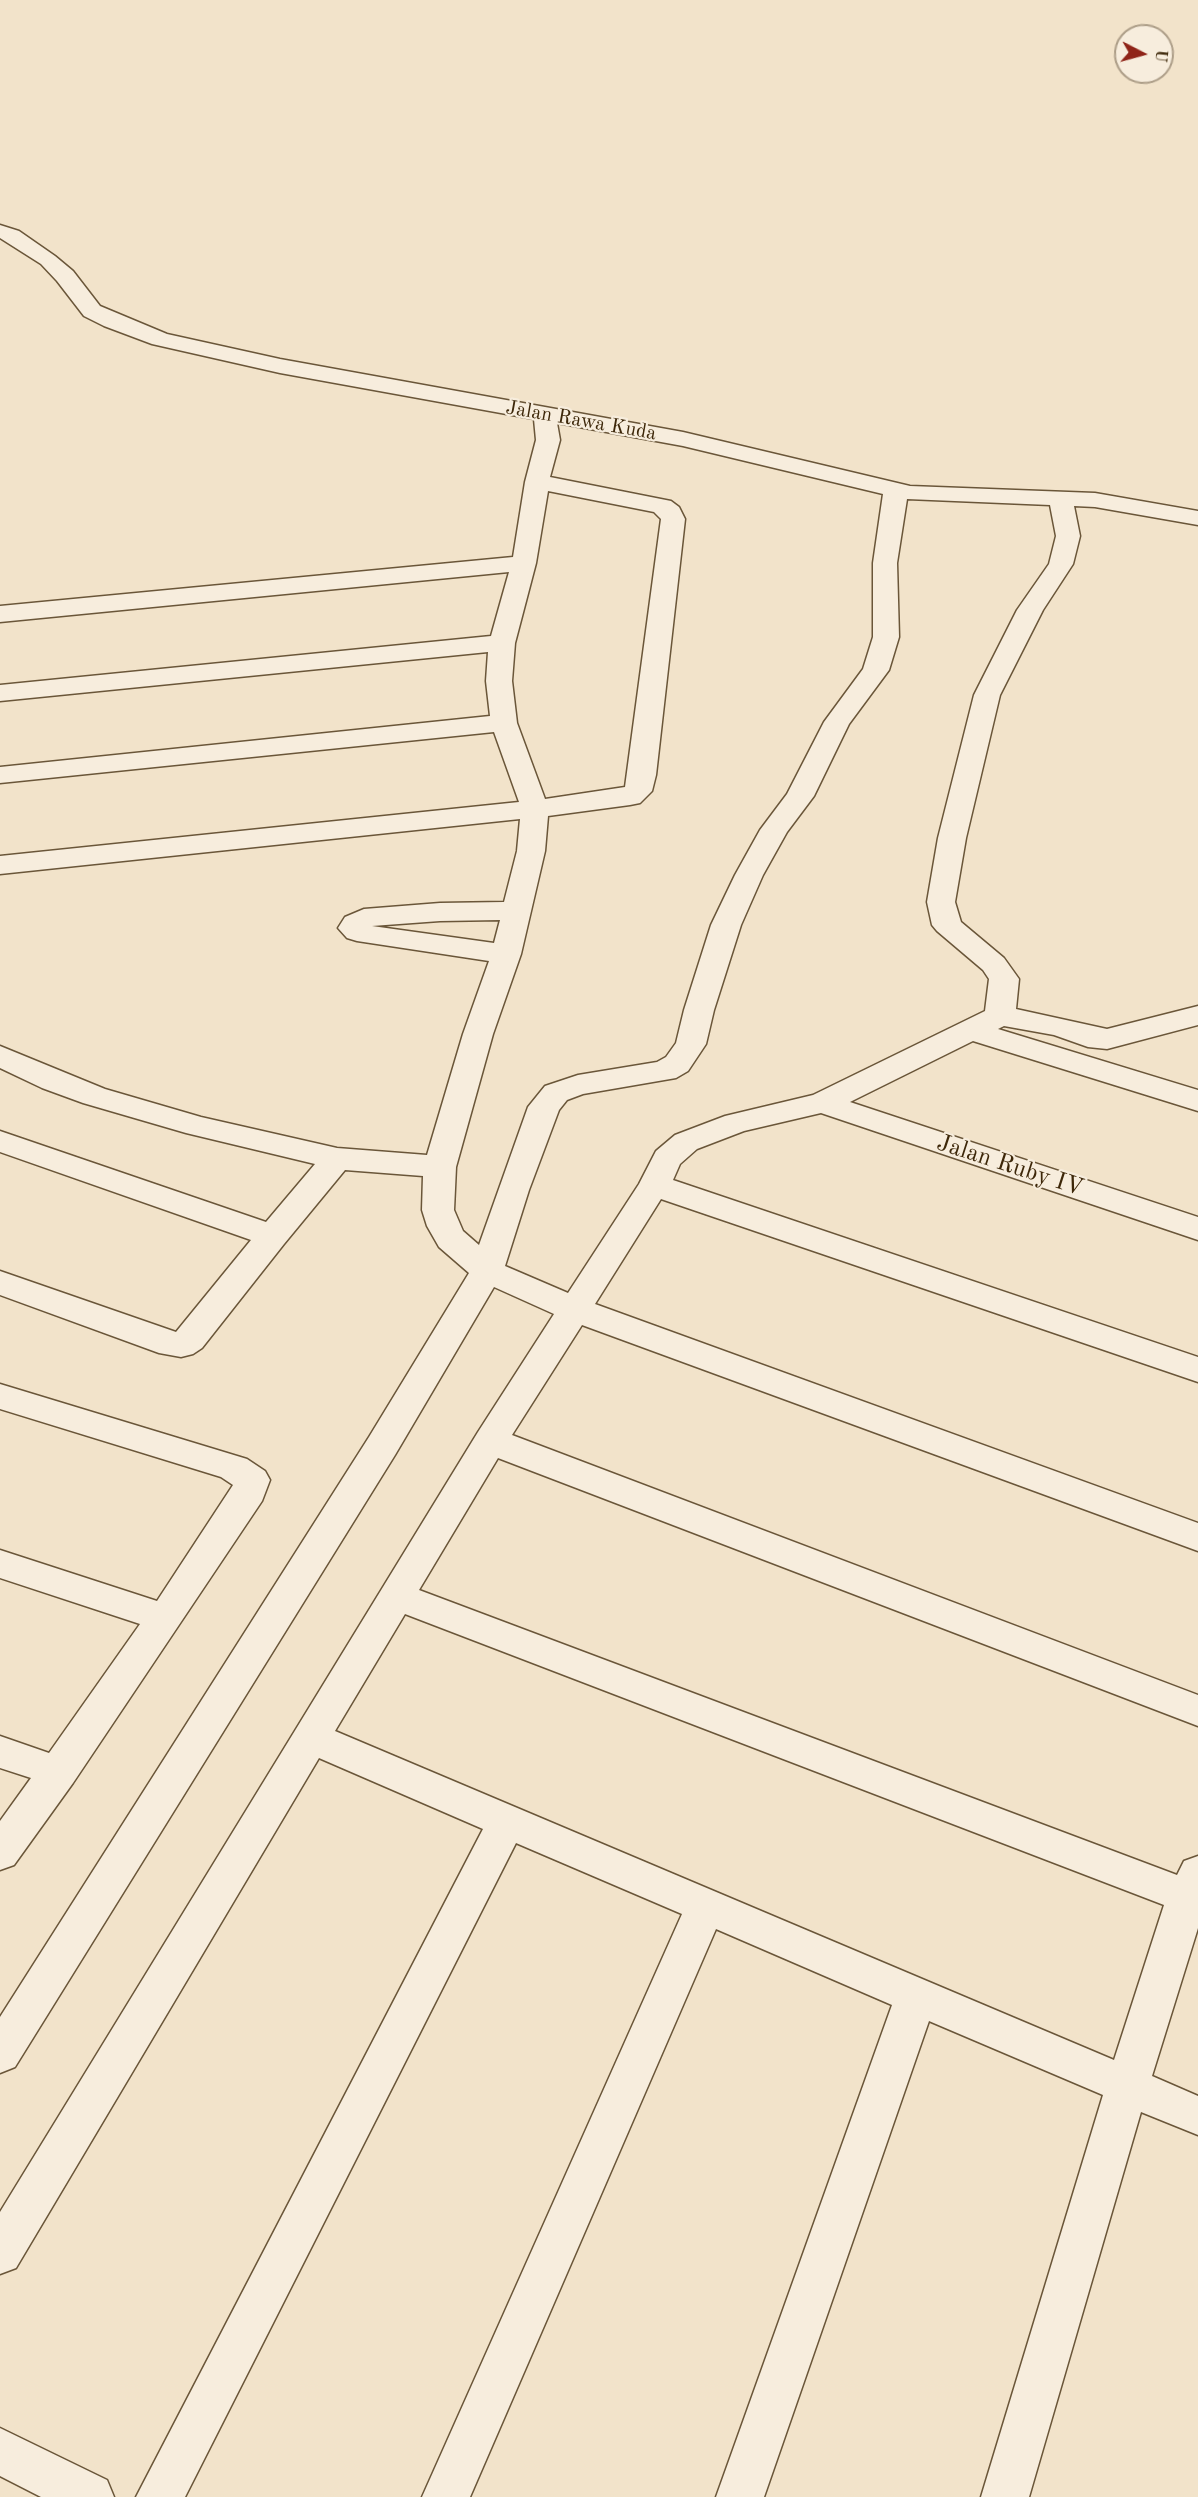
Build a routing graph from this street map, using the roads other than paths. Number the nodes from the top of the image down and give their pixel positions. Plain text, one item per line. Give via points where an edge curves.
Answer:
1 (0, 231) edge
2 (545, 416) junction
3 (537, 482) junction
4 (896, 490) junction
5 (1060, 498) junction
6 (1198, 518) edge
7 (524, 563) junction
8 (0, 614) edge
9 (502, 643) junction
10 (0, 693) edge
11 (504, 723) junction
12 (0, 775) edge
13 (534, 809) junction
14 (0, 865) edge
15 (516, 911) junction
16 (506, 954) junction
17 (1198, 1015) edge
18 (1000, 1016) junction
19 (969, 1030) junction
20 (0, 1056) edge
21 (1198, 1101) edge
22 (822, 1103) junction
23 (0, 1141) edge
24 (338, 1159) junction
25 (440, 1167) junction
26 (654, 1185) junction
27 (1198, 1228) edge
28 (272, 1236) junction
29 (487, 1271) junction
30 (0, 1283) edge
31 (573, 1309) junction
32 (1198, 1370) edge
33 (0, 1396) edge
34 (490, 1441) junction
35 (1198, 1537) edge
36 (0, 1564) edge
37 (396, 1596) junction
38 (165, 1618) junction
39 (1198, 1711) edge
40 (311, 1738) junction
41 (0, 1752) edge
42 (58, 1772) junction
43 (507, 1822) junction
44 (0, 1853) edge
45 (1195, 1890) edge
46 (706, 1906) junction
47 (916, 1995) junction
48 (0, 2054) edge
49 (1128, 2084) junction
50 (1198, 2116) edge
51 (0, 2253) edge
52 (0, 2451) edge
53 (90, 2497) edge
54 (160, 2497) edge
55 (446, 2497) edge
56 (740, 2497) edge
57 (1005, 2497) edge

1 - 2 street, Jalan Rawa Kuda via 48,260 92,310 160,339
2 - 3 street via 548,440
2 - 4 street, Jalan Rawa Kuda via 683,440
3 - 7 street
3 - 13 street via 662,506 673,519 641,785 630,797
4 - 5 street, Jalan Rawa Kuda via 948,496
4 - 29 street via 885,563 886,637 876,670 837,722 800,796 774,830 749,875 726,925 691,1044 677,1064 665,1071 578,1085 556,1093 544,1107
5 - 6 street, Jalan Rawa Kuda via 1095,500
5 - 18 street via 1068,536 1061,564 1030,610 987,695 952,838 941,902 947,926 994,964 1004,978
7 - 8 street
7 - 9 street
9 - 10 street
9 - 11 street via 499,681
11 - 12 street
11 - 13 street
13 - 14 street
13 - 15 street via 531,852
15 - 16 street
15 - 16 street via 364,918 353,928 372,935
16 - 25 street via 478,1034
17 - 18 street via 1107,1039
18 - 19 street
19 - 21 street
19 - 22 street
20 - 24 street via 53,1081 136,1109
22 - 26 street via 736,1124 686,1142 667,1158
22 - 27 street, Jalan Ruby IV
23 - 28 street
24 - 25 street
24 - 28 street
25 - 29 street via 438,1210 443,1226 451,1239
26 - 31 street
26 - 32 street
28 - 30 street via 190,1340 181,1345
29 - 31 street
29 - 48 street via 376,1456
31 - 34 street
31 - 35 street
33 - 38 street via 234,1468 252,1480 249,1492
34 - 37 street
34 - 39 street
36 - 38 street
37 - 40 street
37 - 45 street
38 - 42 street
40 - 43 street
40 - 51 street
41 - 42 street
42 - 44 street
43 - 46 street
43 - 54 street
45 - 49 street
46 - 47 street
46 - 55 street
47 - 49 street
47 - 56 street
49 - 50 street
49 - 57 street
52 - 53 street

